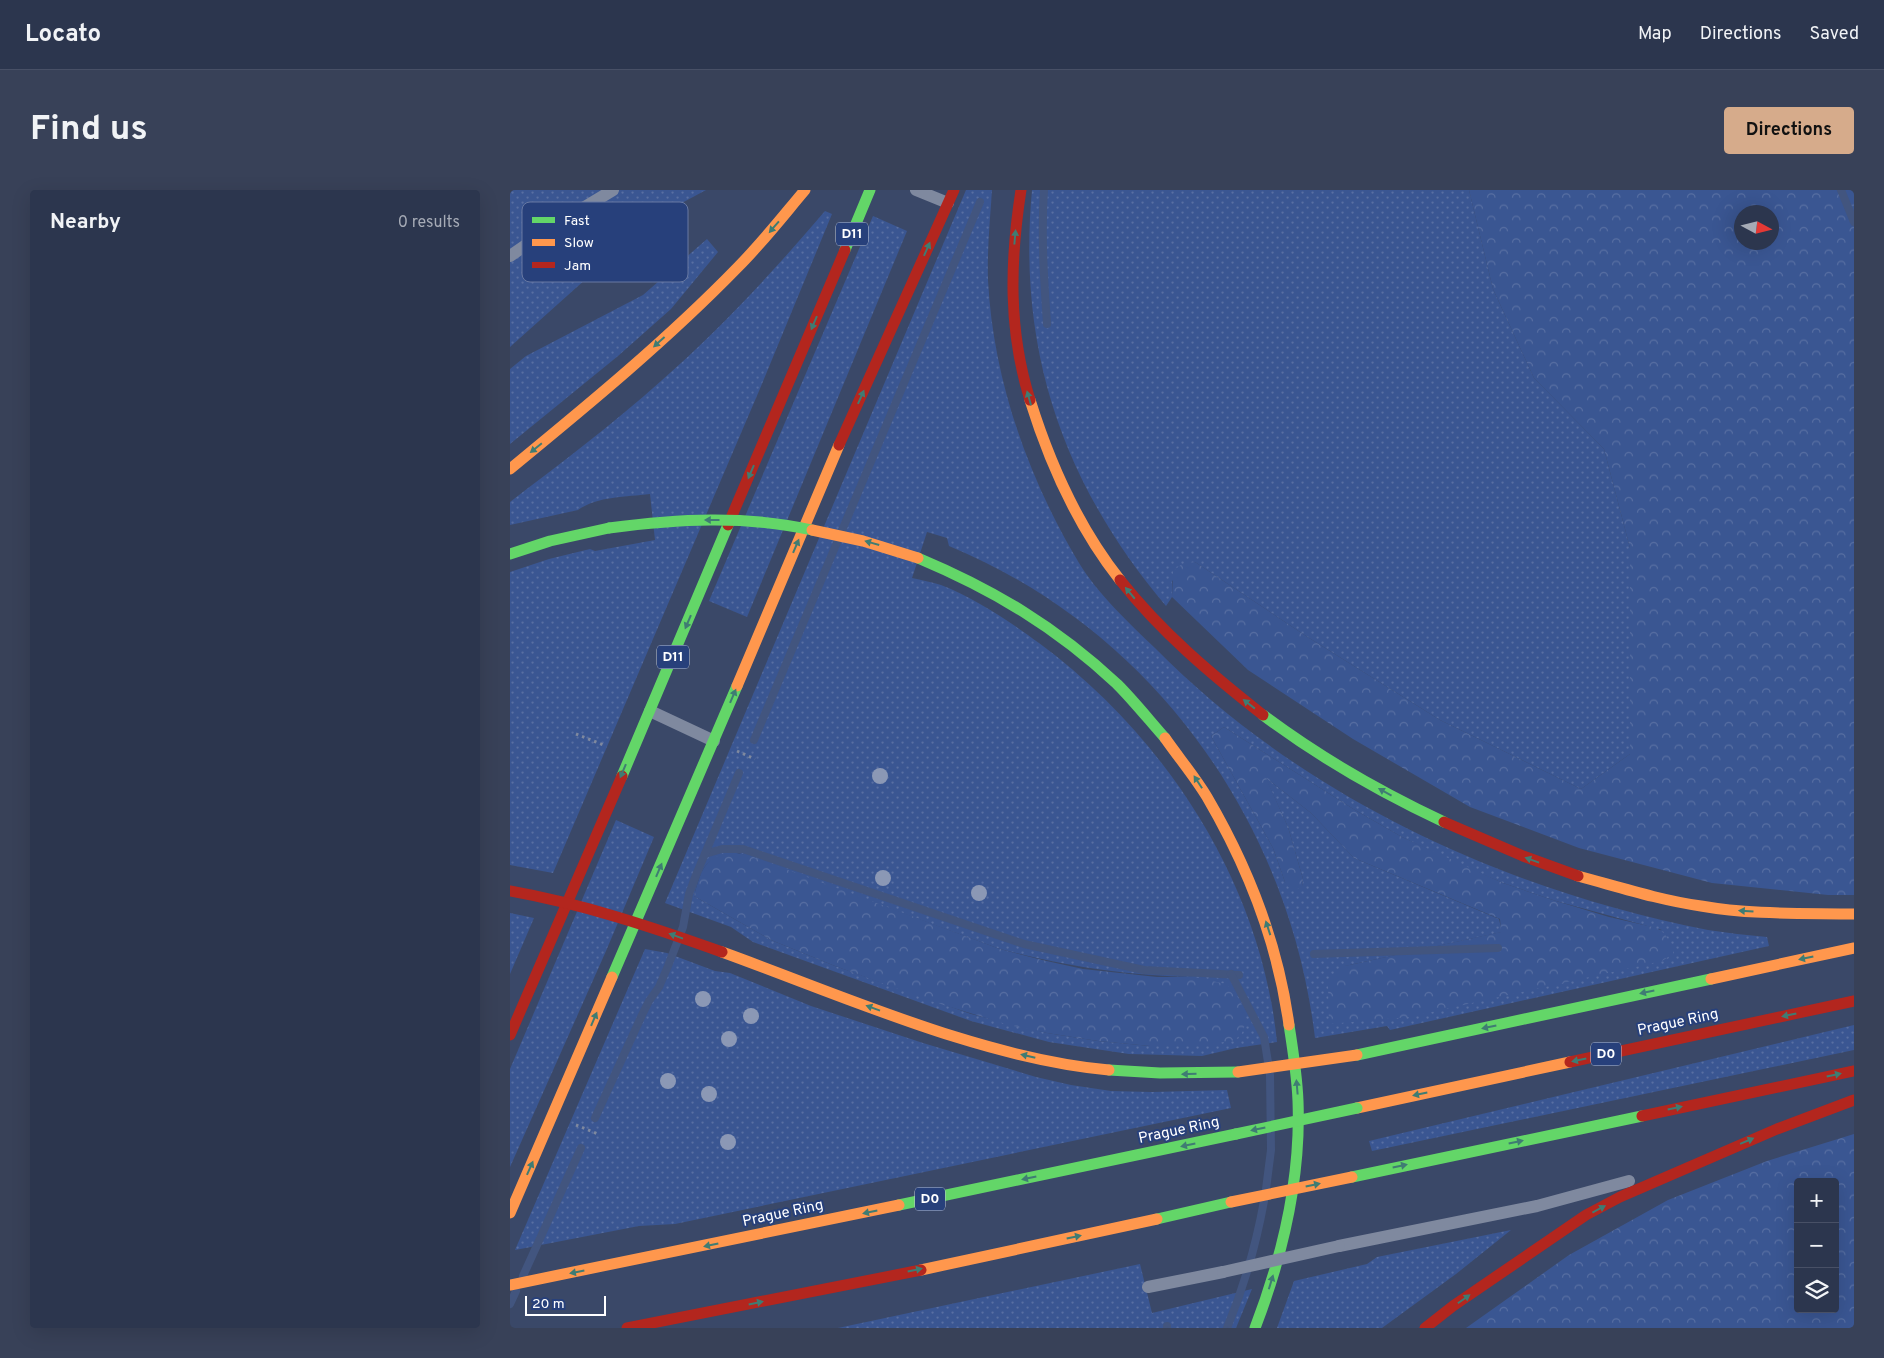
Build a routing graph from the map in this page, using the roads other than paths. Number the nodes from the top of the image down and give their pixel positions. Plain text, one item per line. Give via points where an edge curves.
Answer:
1 (613, 190) edge
2 (805, 190) edge
3 (870, 190) edge
4 (916, 190) edge
5 (954, 190) edge
6 (1021, 190) edge
7 (593, 202) edge
8 (948, 203) junction
9 (522, 247) edge
10 (510, 256) edge
11 (510, 469) edge
12 (510, 554) edge
13 (650, 711) junction
14 (714, 741) junction
15 (510, 891) edge
16 (1854, 914) edge
17 (1854, 948) edge
18 (1854, 1001) edge
19 (510, 1035) edge
20 (1854, 1071) edge
21 (1854, 1100) edge
22 (1706, 1159) junction
23 (510, 1213) edge
24 (510, 1285) edge
25 (1148, 1287) dead end
26 (628, 1328) edge
27 (1255, 1328) edge
28 (1425, 1328) edge

1 - 7 lane
2 -> 11 main road via 774,228 682,322
3 -> 13 main road, D11
4 - 8 lane
5 - 8 main road
16 -> 6 main road via 1720,910 1684,904 1578,876 1511,852 1378,789 1317,752 1201,665 1161,627 1116,576 1082,525 1044,444 1023,375 1012,304 1012,270
14 -> 8 main road via 824,479
9 - 10 lane
27 -> 12 main road, bridge via 1289,1214 1296,1163 1298,1109 1287,1000 1268,930 1226,829 1189,768 1117,686 1063,639 1011,603 918,558 834,533 762,522 694,520 609,528
13 - 14 lane
13 -> 19 main road, D11
23 -> 14 main road
17 -> 15 main road, bridge via 1357,1055 1238,1072 1153,1074 1091,1068 1011,1052 909,1020 626,919
18 -> 24 main road, Prague Ring / D0, bridge
26 -> 20 main road, bridge
22 -> 21 main road
22 - 25 lane, bridge via 1538,1206
28 -> 22 main road via 1586,1216

